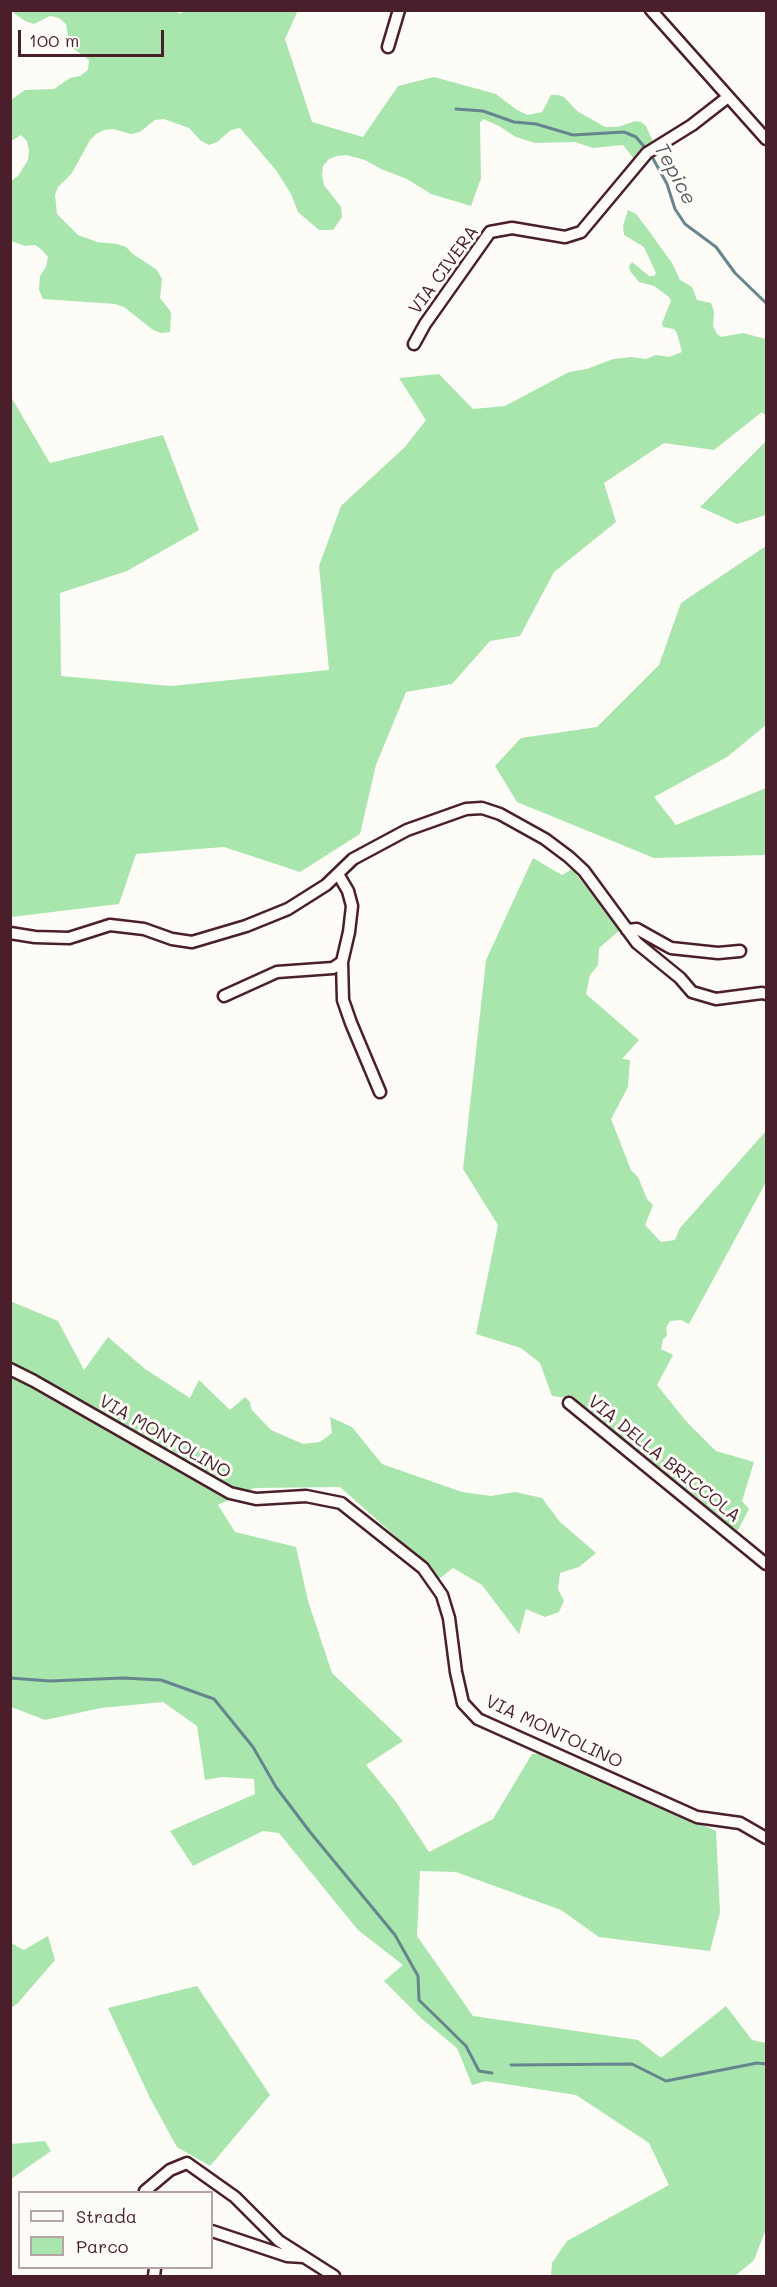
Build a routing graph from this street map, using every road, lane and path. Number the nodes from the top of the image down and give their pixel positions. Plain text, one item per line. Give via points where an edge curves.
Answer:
1 (399, 10) edge
2 (651, 10) edge
3 (388, 47) dead end
4 (728, 97) junction
5 (766, 139) edge
6 (414, 344) dead end
7 (338, 874) junction
8 (627, 930) junction
9 (10, 933) edge
10 (740, 951) dead end
11 (342, 962) junction
12 (766, 994) edge
13 (224, 996) dead end
14 (380, 1092) dead end
15 (10, 1369) edge
16 (569, 1403) dead end
17 (766, 1564) edge
18 (766, 1838) edge
19 (145, 2191) edge
20 (213, 2231) edge
21 (303, 2257) junction
22 (333, 2277) edge

1 - 3 street
2 - 4 street
4 - 5 street
4 - 6 street, VIA CIVERA via 649,152 581,232 564,237 512,228 490,232
7 - 8 street via 353,859 407,830 466,809 482,808 545,839 569,857 584,871
7 - 9 street via 288,909 192,942 110,925 69,938
7 - 11 street via 352,906
8 - 10 street via 637,929 671,948
8 - 12 street via 692,992 716,999
11 - 13 street via 333,968 277,972
11 - 14 street via 343,1000
15 - 18 street, VIA MONTOLINO via 230,1493 256,1499 306,1496 341,1503 423,1568 442,1595 464,1703 478,1719 697,1817 740,1823
16 - 17 street, VIA DELLA BRICCOLA
19 - 21 street via 170,2170 187,2163 235,2197 279,2241
20 - 21 street via 287,2256
21 - 22 street

